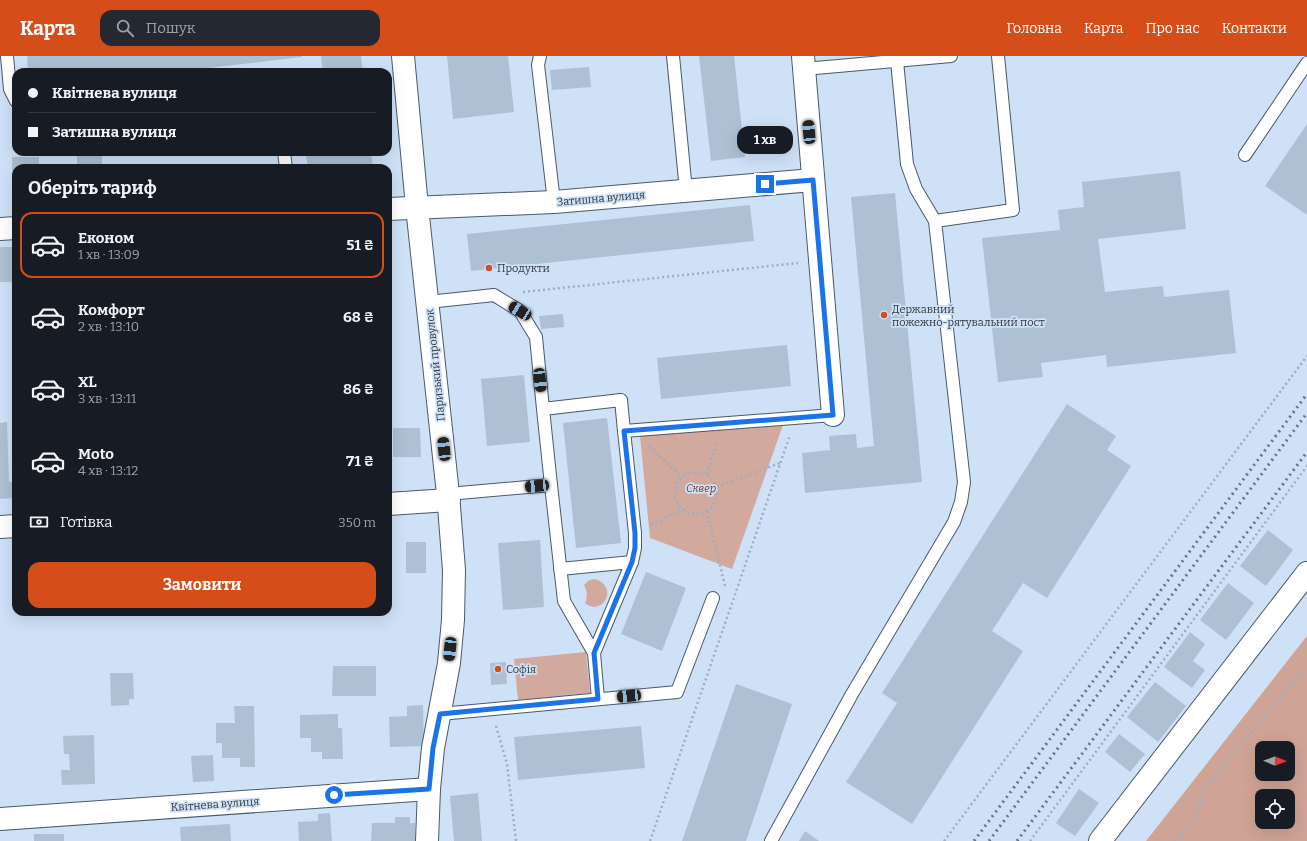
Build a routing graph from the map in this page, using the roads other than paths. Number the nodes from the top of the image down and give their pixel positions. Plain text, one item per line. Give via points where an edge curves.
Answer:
1 (7, 56) edge
2 (403, 56) edge
3 (540, 56) edge
4 (673, 56) edge
5 (951, 56) edge
6 (998, 56) edge
7 (897, 61) junction
8 (803, 63) edge
9 (1307, 63) edge
10 (12, 93) edge
11 (1245, 155) dead end
12 (813, 180) junction
13 (686, 191) junction
14 (554, 202) junction
15 (418, 207) junction
16 (392, 209) edge
17 (935, 221) junction
18 (12, 228) edge
19 (0, 229) edge
20 (428, 302) junction
21 (543, 409) junction
22 (833, 415) joint
23 (629, 430) junction
24 (552, 485) junction
25 (449, 497) junction
26 (392, 504) edge
27 (12, 526) edge
28 (0, 527) edge
29 (632, 562) junction
30 (560, 569) junction
31 (1307, 573) edge
32 (713, 598) dead end
33 (594, 653) junction
34 (598, 699) junction
35 (440, 714) junction
36 (429, 789) junction
37 (0, 819) edge
38 (427, 841) edge
39 (772, 841) edge
40 (1100, 841) edge

1 - 10 lane
2 - 15 street, Паризький провулок
3 - 14 lane via 538,65
4 - 13 lane
5 - 7 lane
6 - 17 lane via 1013,210
7 - 8 lane
7 - 17 lane via 907,164 916,189
8 - 12 street
9 - 11 lane
12 - 13 street, Затишна вулиця
12 - 22 street
13 - 14 street, Затишна вулиця
14 - 15 street, Затишна вулиця
15 - 16 street, Затишна вулиця
15 - 20 street, Паризький провулок
17 - 39 lane via 964,482 961,502 954,522 852,694
18 - 19 street
20 - 21 lane via 494,295 520,311 536,337
20 - 25 street, Паризький провулок
21 - 23 lane via 621,400
21 - 24 lane
22 - 23 lane
23 - 29 lane via 635,533
24 - 25 lane
24 - 30 lane
25 - 26 street
25 - 35 street, Паризький провулок via 454,570 453,620
27 - 28 street
29 - 30 lane
29 - 33 lane
30 - 33 lane via 564,601
31 - 40 street
32 - 34 lane via 676,692
33 - 34 lane
34 - 35 lane
35 - 36 street, Паризький провулок
36 - 37 street, Квітнева вулиця
36 - 38 street, Паризький провулок

